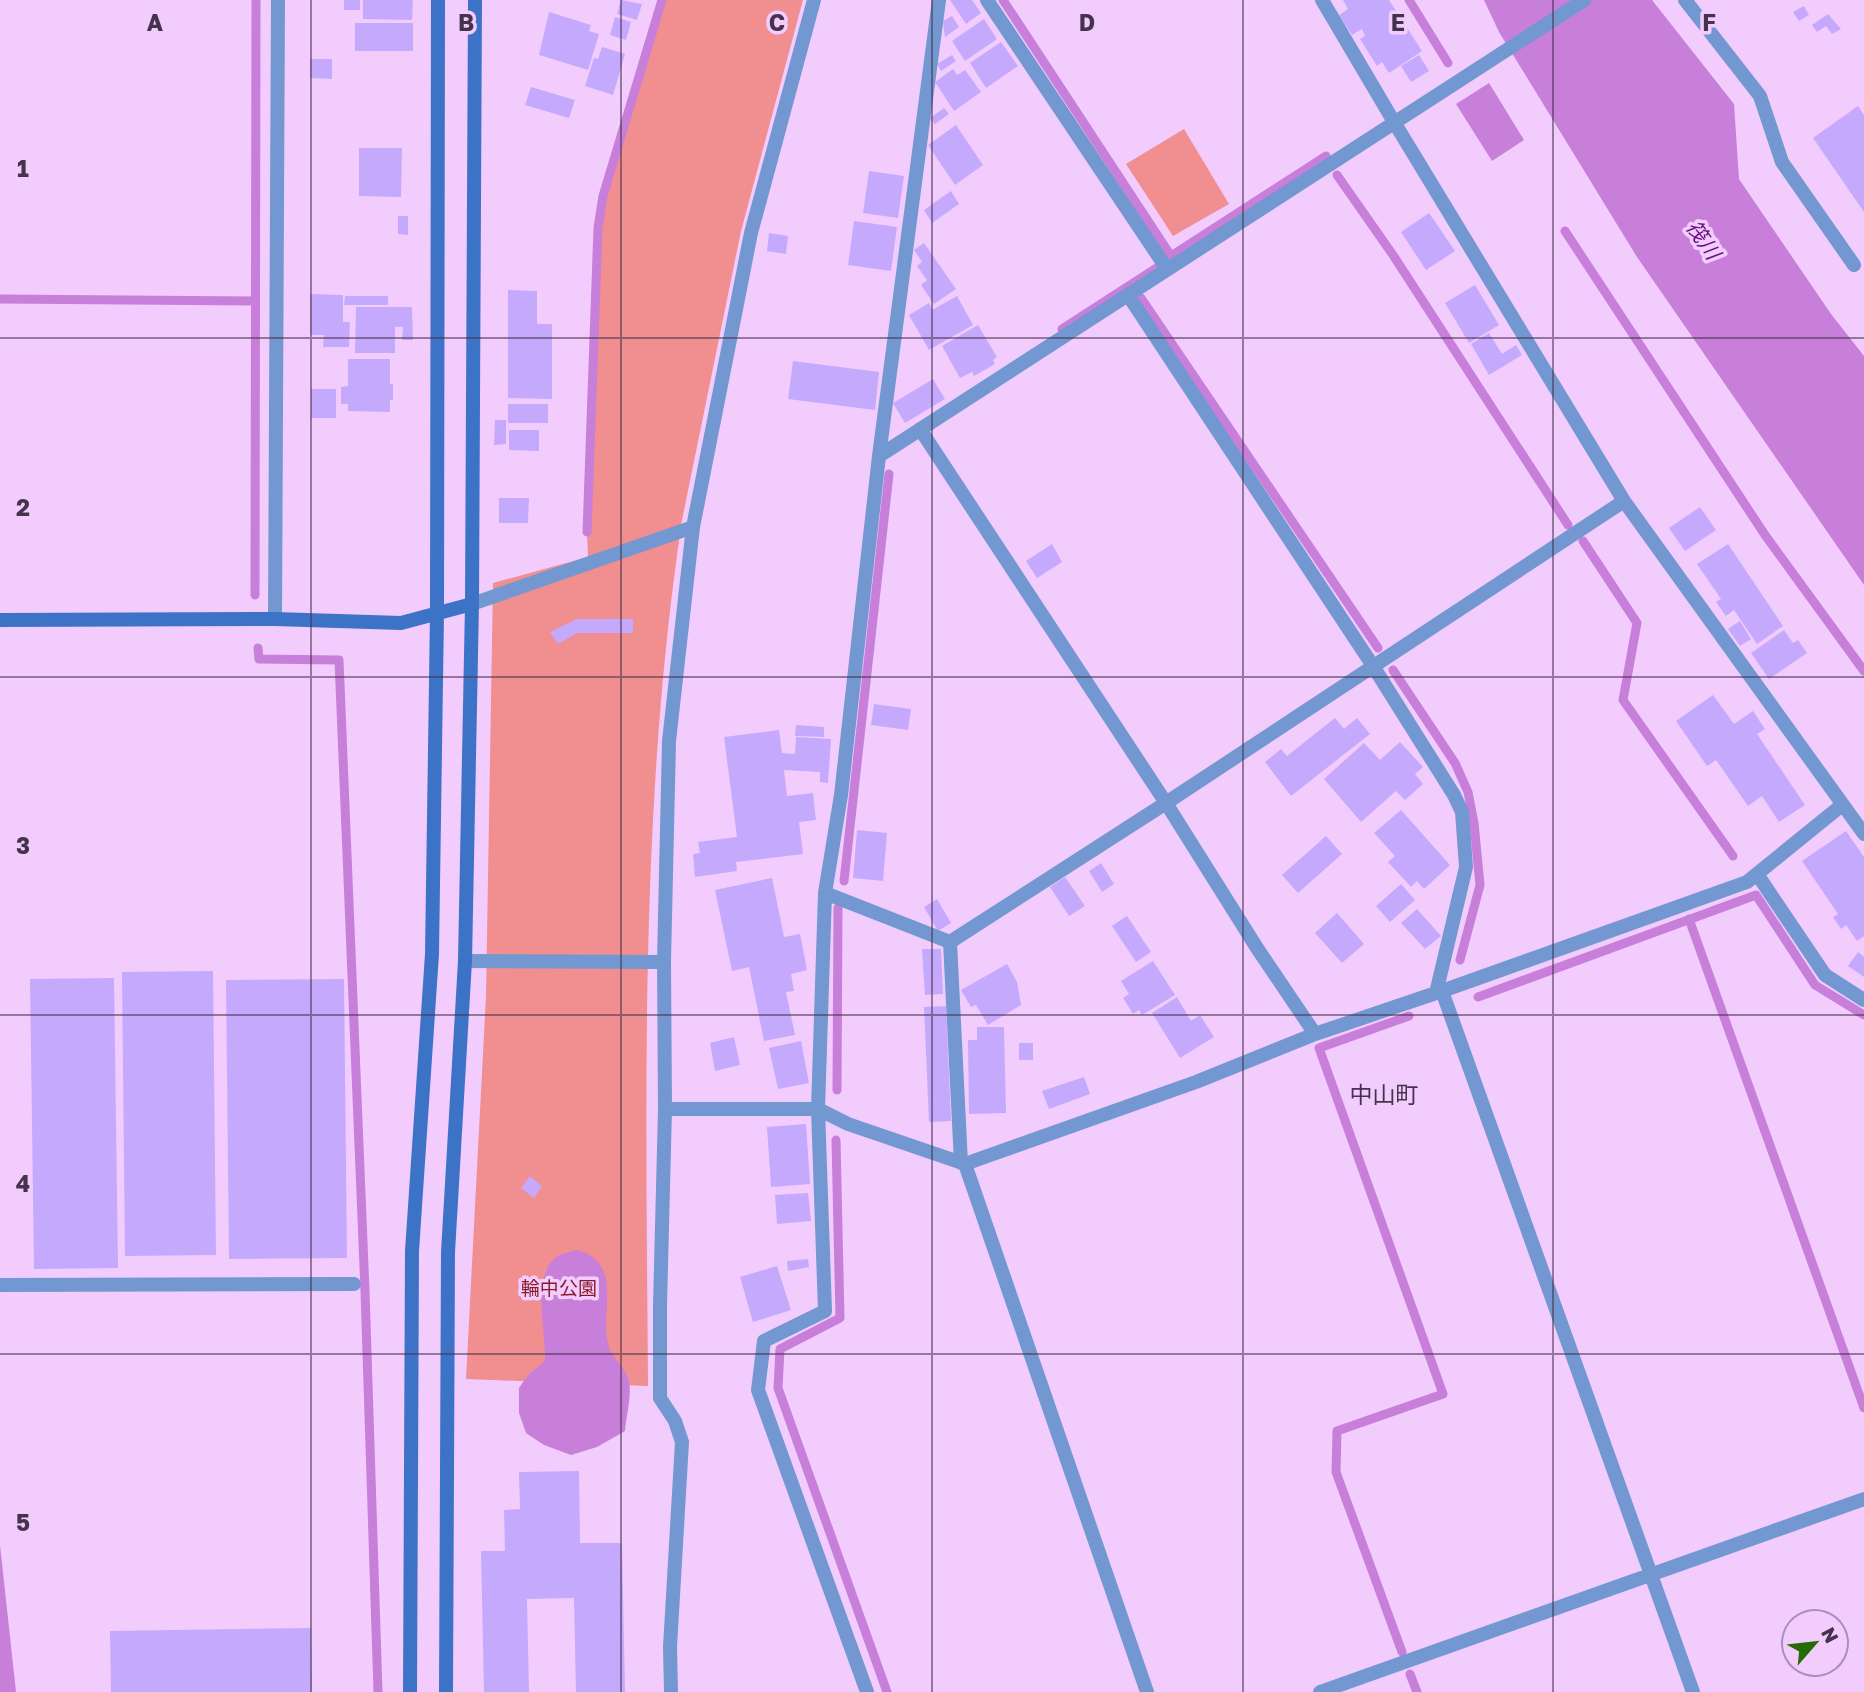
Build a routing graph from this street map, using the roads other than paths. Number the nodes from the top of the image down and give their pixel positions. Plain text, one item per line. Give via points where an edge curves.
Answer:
1 (278, 0) edge
2 (438, 0) edge
3 (475, 0) edge
4 (814, 0) edge
5 (939, 0) edge
6 (987, 0) edge
7 (1322, 0) edge
8 (1584, 0) edge
9 (1685, 0) edge
10 (1394, 122) junction
11 (1854, 265) dead end
12 (1167, 269) junction
13 (1128, 295) junction
14 (920, 429) junction
15 (879, 456) junction
16 (1624, 501) junction
17 (693, 527) junction
18 (472, 604) junction
19 (437, 613) junction
20 (275, 619) junction
21 (0, 620) edge
22 (1373, 666) junction
23 (1166, 803) junction
24 (1842, 806) junction
25 (1864, 834) edge
26 (1757, 874) junction
27 (825, 893) junction
28 (950, 942) junction
29 (465, 961) junction
30 (664, 962) junction
31 (1439, 992) junction
32 (1864, 1000) edge
33 (1315, 1034) junction
34 (818, 1108) junction
35 (665, 1109) junction
36 (962, 1163) junction
37 (354, 1284) dead end
38 (0, 1285) edge
39 (1864, 1499) edge
40 (1652, 1573) junction
41 (410, 1692) edge
42 (446, 1692) edge
43 (671, 1692) edge
44 (867, 1692) edge
45 (1147, 1692) edge
46 (1320, 1692) edge
47 (1693, 1692) edge

1 - 20 street
2 - 19 street
3 - 18 street
4 - 17 street via 751,233
5 - 15 street
6 - 12 street
7 - 10 street
8 - 10 street
9 - 11 street via 1760,96 1782,162
10 - 12 street
10 - 16 street
12 - 13 street
13 - 14 street
13 - 22 street
14 - 15 street
14 - 23 street
15 - 27 street via 842,795
16 - 22 street
16 - 24 street
17 - 18 street
17 - 30 street via 669,741
18 - 19 street
18 - 29 street
19 - 20 street via 401,623
19 - 41 street via 432,954 412,1251
20 - 21 street
22 - 23 street
22 - 31 street via 1462,812 1466,867
23 - 28 street
23 - 33 street
24 - 25 street
24 - 26 street
26 - 31 street via 1747,882
26 - 32 street via 1825,975
27 - 28 street
27 - 34 street
28 - 36 street
29 - 30 street
29 - 42 street via 448,1252
30 - 35 street
31 - 33 street
31 - 40 street
33 - 36 street via 1196,1082
34 - 35 street
34 - 36 street via 848,1124
34 - 44 street via 825,1311 764,1341 758,1390
35 - 43 street via 660,1398 682,1442
36 - 45 street
37 - 38 street
39 - 40 street
40 - 46 street
40 - 47 street

